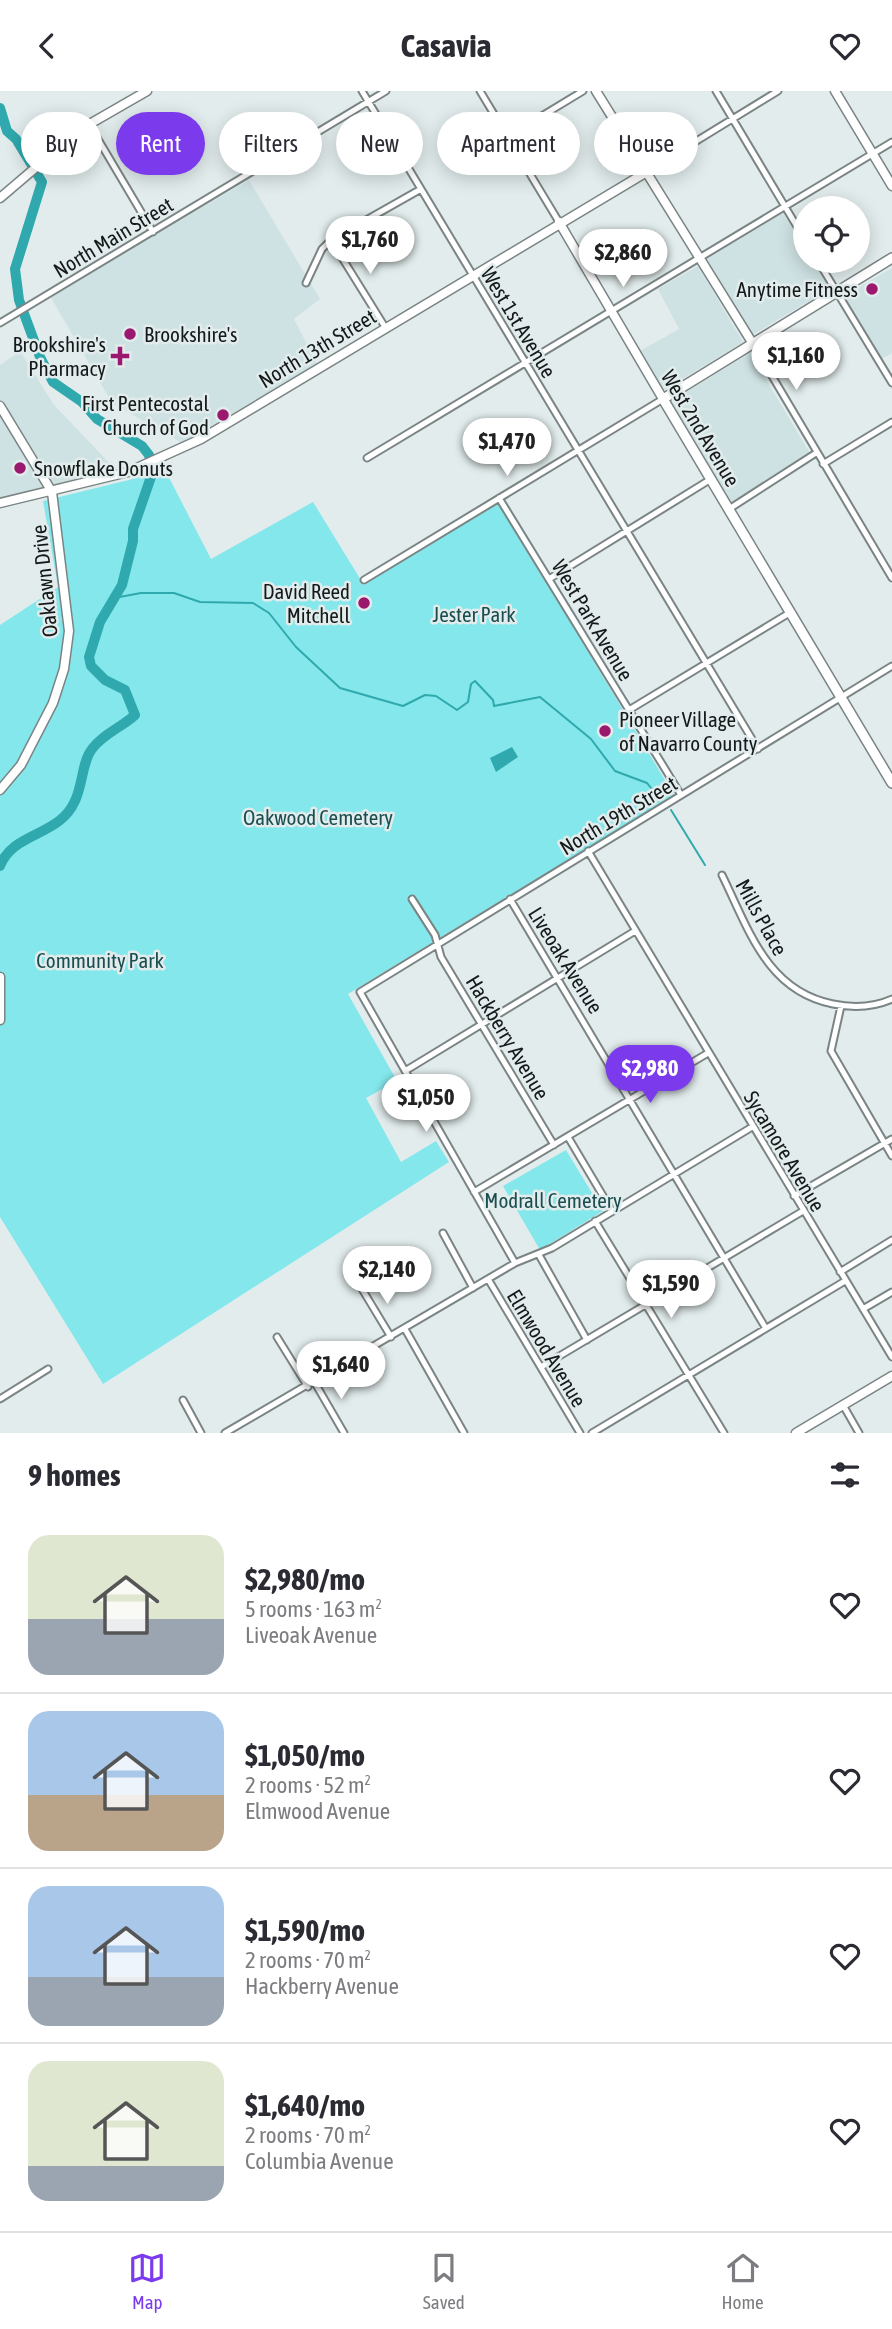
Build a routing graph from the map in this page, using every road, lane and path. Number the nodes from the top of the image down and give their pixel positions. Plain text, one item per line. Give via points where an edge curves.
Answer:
1 (147, 91) edge
2 (362, 91) edge
3 (386, 91) edge
4 (480, 91) edge
5 (583, 91) edge
6 (596, 91) edge
7 (716, 91) edge
8 (778, 91) edge
9 (835, 91) edge
10 (368, 102) junction
11 (492, 112) edge
12 (548, 112) edge
13 (609, 112) edge
14 (102, 117) edge
15 (732, 118) junction
16 (698, 139) edge
17 (892, 142) edge
18 (102, 146) edge
19 (872, 153) junction
20 (27, 175) edge
21 (530, 175) edge
22 (641, 175) edge
23 (646, 175) edge
24 (892, 185) edge
25 (421, 189) junction
26 (0, 198) edge
27 (785, 206) junction
28 (793, 220) edge
29 (559, 222) junction
30 (153, 232) junction
31 (331, 240) junction
32 (698, 258) junction
33 (892, 258) edge
34 (825, 273) edge
35 (473, 275) junction
36 (306, 283) dead end
37 (837, 292) junction
38 (611, 311) junction
39 (0, 324) edge
40 (385, 327) junction
41 (753, 344) junction
42 (525, 363) junction
43 (892, 383) edge
44 (663, 399) junction
45 (0, 406) edge
46 (892, 422) edge
47 (578, 450) junction
48 (816, 453) junction
49 (367, 458) dead end
50 (823, 464) junction
51 (711, 479) junction
52 (52, 492) junction
53 (499, 498) junction
54 (0, 503) edge
55 (729, 509) junction
56 (627, 531) junction
57 (892, 578) edge
58 (549, 579) junction
59 (364, 580) dead end
60 (791, 612) junction
61 (706, 663) junction
62 (892, 666) edge
63 (842, 698) junction
64 (629, 710) junction
65 (758, 749) junction
66 (892, 783) edge
67 (0, 790) edge
68 (681, 795) junction
69 (588, 851) junction
70 (722, 875) dead end
71 (412, 899) dead end
72 (510, 899) junction
73 (635, 930) junction
74 (438, 944) junction
75 (0, 977) edge
76 (559, 977) junction
77 (360, 992) joint
78 (892, 999) edge
79 (841, 1006) junction
80 (0, 1020) edge
81 (483, 1024) junction
82 (708, 1053) junction
83 (405, 1071) junction
84 (631, 1099) junction
85 (752, 1127) junction
86 (568, 1137) junction
87 (892, 1139) edge
88 (885, 1144) junction
89 (554, 1145) junction
90 (892, 1156) edge
91 (675, 1174) junction
92 (474, 1192) junction
93 (794, 1196) junction
94 (612, 1211) junction
95 (803, 1211) junction
96 (595, 1221) junction
97 (443, 1233) dead end
98 (892, 1240) edge
99 (539, 1255) junction
100 (724, 1258) junction
101 (515, 1263) junction
102 (840, 1272) junction
103 (488, 1279) junction
104 (845, 1281) junction
105 (473, 1288) junction
106 (362, 1289) dead end
107 (892, 1292) edge
108 (648, 1306) junction
109 (863, 1309) junction
110 (765, 1327) junction
111 (405, 1329) junction
112 (277, 1337) dead end
113 (391, 1337) junction
114 (587, 1340) junction
115 (892, 1357) edge
116 (541, 1367) junction
117 (48, 1369) dead end
118 (688, 1375) junction
119 (892, 1376) edge
120 (315, 1383) junction
121 (308, 1387) junction
122 (0, 1399) edge
123 (183, 1400) dead end
124 (843, 1405) junction
125 (201, 1433) edge
126 (225, 1433) edge
127 (344, 1433) edge
128 (464, 1433) edge
129 (580, 1433) edge
130 (592, 1433) edge
131 (724, 1433) edge
132 (796, 1433) edge
133 (859, 1433) edge

1 - 14 street
2 - 10 street, West 1st Avenue
3 - 10 street, North Main Street
4 - 11 street, West 2nd Avenue
5 - 12 street
6 - 13 street
7 - 15 street
8 - 15 street, North 13th Street
9 - 19 street
10 - 25 street, West 1st Avenue
10 - 30 street, North Main Street
15 - 16 street, North 13th Street
15 - 27 street
17 - 19 street
18 - 30 street
19 - 24 street
19 - 27 street
20 - 26 street
21 - 29 street, West 2nd Avenue
22 - 29 street, North 13th Street
23 - 32 street
25 - 31 street
25 - 35 street, West 1st Avenue
27 - 28 street
27 - 32 street
29 - 35 street, North 13th Street
29 - 38 street, West 2nd Avenue
30 - 39 street, North Main Street
31 - 36 street via 321,249
31 - 40 street
32 - 38 street
32 - 41 street
33 - 37 main road
34 - 37 street
35 - 40 street, North 13th Street
35 - 42 street, West 1st Avenue
37 - 41 main road
37 - 43 street
38 - 42 street
38 - 44 street, West 2nd Avenue
40 - 52 street, North 13th Street via 201,439 128,473
41 - 44 main road
41 - 48 street
42 - 47 street, West 1st Avenue
42 - 49 street
44 - 47 street
44 - 51 main road, West 2nd Avenue
45 - 52 street, Oaklawn Drive
46 - 50 street
47 - 53 street
47 - 56 street, West 1st Avenue
48 - 50 street
48 - 55 street
50 - 57 street
51 - 55 main road, West 2nd Avenue
51 - 56 street
52 - 54 street, North 13th Street
52 - 67 street, Oaklawn Drive via 68,606 67,655 43,725 21,765
53 - 58 street, West Park Avenue
53 - 59 street
55 - 60 main road, West 2nd Avenue
56 - 58 street
56 - 61 street, West 1st Avenue
58 - 64 street, West Park Avenue
60 - 61 street
60 - 63 main road, West 2nd Avenue
61 - 64 street
61 - 65 street, West 1st Avenue
62 - 63 street, North 19th Street
63 - 65 street, North 19th Street
63 - 66 main road, West 2nd Avenue
64 - 68 street, West Park Avenue
65 - 68 street, North 19th Street
68 - 69 street, North 19th Street
69 - 72 street, North 19th Street
69 - 73 street, Sycamore Avenue
70 - 79 street, Mills Place via 759,949 782,980 810,998
71 - 74 street
72 - 74 street, North 19th Street
72 - 76 street, Liveoak Avenue
73 - 76 street
73 - 82 street, Sycamore Avenue
74 - 77 street, North 19th Street
74 - 81 street, Hackberry Avenue
75 - 80 street
76 - 81 street
76 - 84 street, Liveoak Avenue
77 - 83 street, Elmwood Avenue
78 - 79 street, Mills Place via 869,1006
79 - 88 street via 831,1051
81 - 83 street
81 - 89 street, Hackberry Avenue
82 - 84 street
82 - 85 street, Sycamore Avenue
83 - 92 street, Elmwood Avenue
84 - 86 street
84 - 91 street, Liveoak Avenue
85 - 91 street
85 - 93 street, Sycamore Avenue
86 - 89 street
86 - 94 street
87 - 88 street
88 - 90 street
88 - 93 street
89 - 92 street
91 - 94 street
91 - 100 street, Liveoak Avenue
92 - 101 street, Elmwood Avenue
93 - 95 street, Sycamore Avenue
94 - 96 street
95 - 100 street
95 - 102 street, Sycamore Avenue
96 - 99 street
96 - 108 street
97 - 105 street
98 - 102 street
99 - 101 street
99 - 114 street
100 - 108 street
100 - 110 street, Liveoak Avenue
101 - 103 street
102 - 104 street, Sycamore Avenue
103 - 105 street
103 - 116 street, Elmwood Avenue
104 - 109 street, Sycamore Avenue
104 - 110 street
105 - 111 street
106 - 113 street
107 - 109 street
108 - 114 street
108 - 118 street
109 - 115 street, Sycamore Avenue
110 - 118 street
111 - 113 street
111 - 128 street
112 - 121 street
113 - 120 street
114 - 116 street
116 - 129 street, Elmwood Avenue
117 - 122 street
118 - 130 street
118 - 131 street
119 - 124 street
120 - 121 street
120 - 127 street
121 - 126 street
123 - 125 street
124 - 132 street
124 - 133 street

